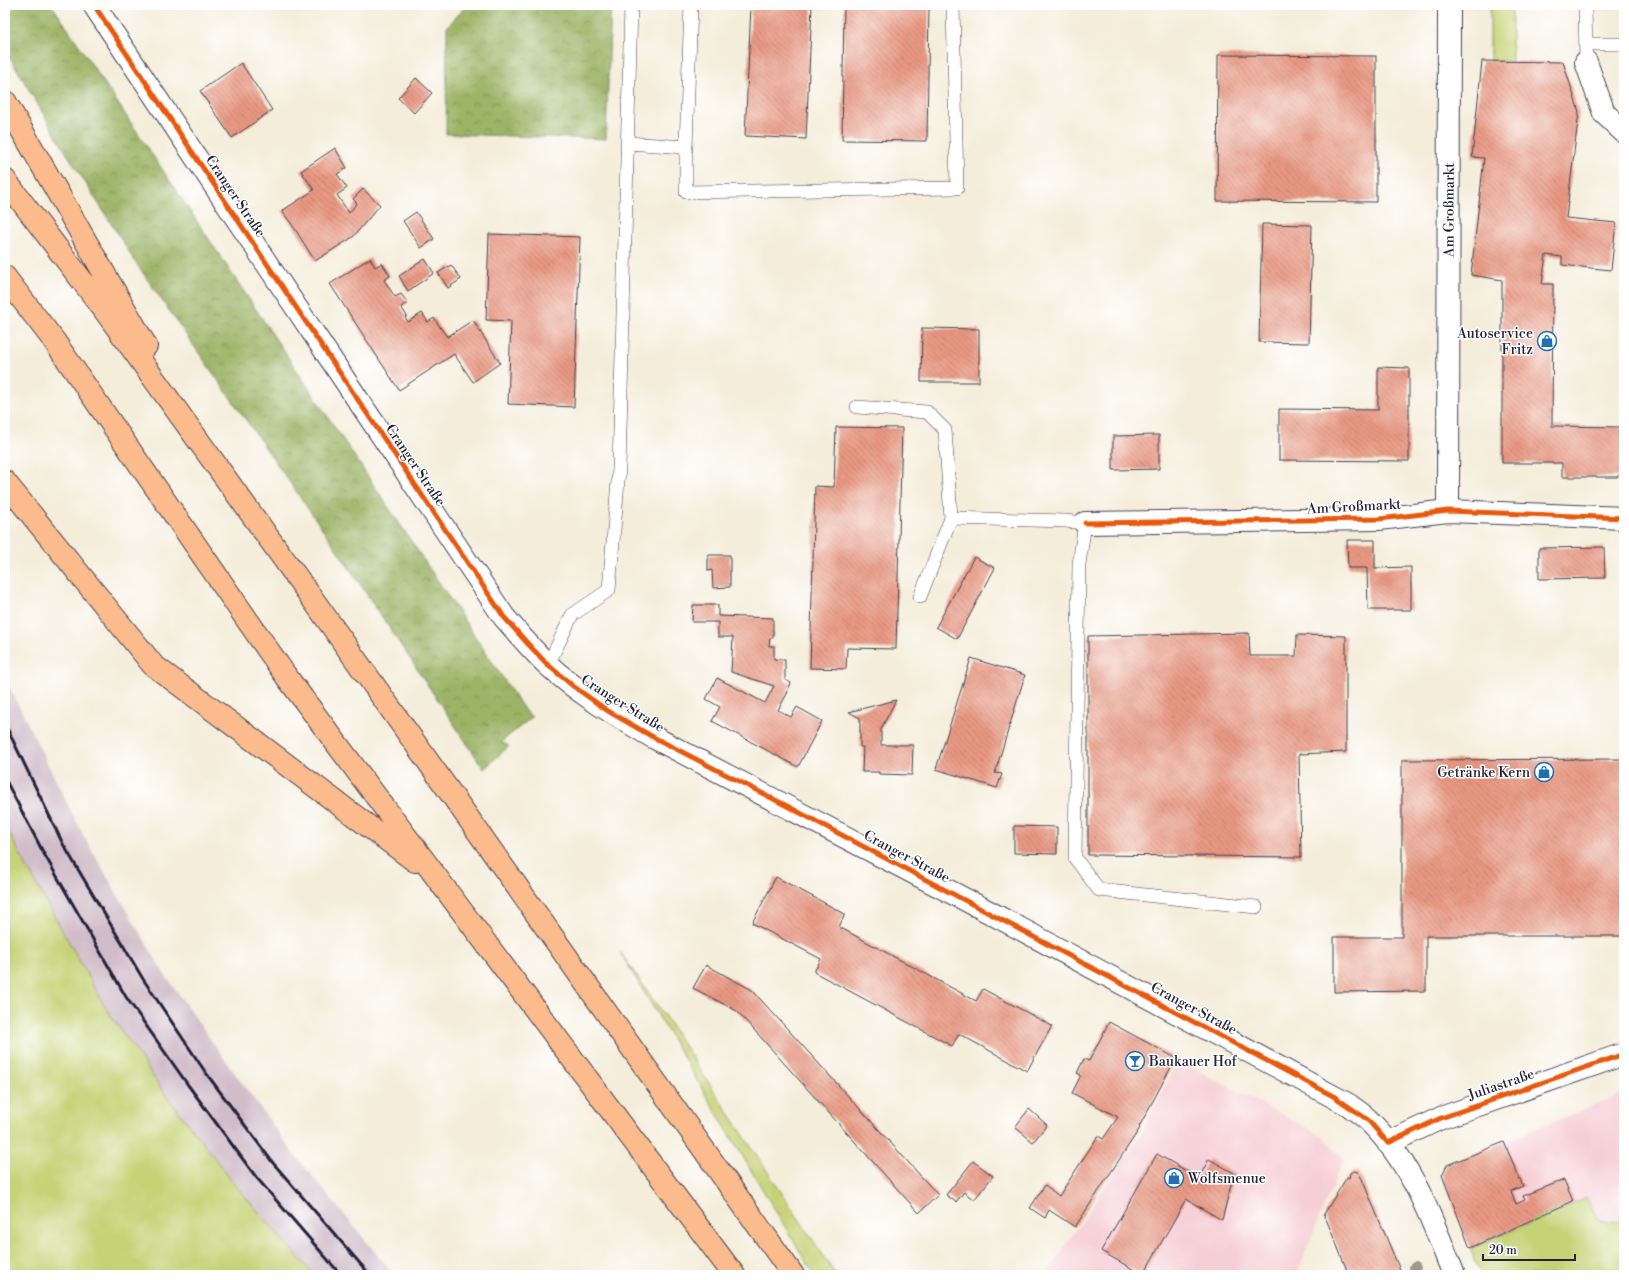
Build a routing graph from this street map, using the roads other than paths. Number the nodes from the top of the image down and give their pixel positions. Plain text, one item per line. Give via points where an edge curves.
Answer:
1 (94, 5) edge
2 (630, 5) edge
3 (691, 5) edge
4 (953, 5) edge
5 (1448, 5) edge
6 (1585, 5) edge
7 (1624, 44) edge
8 (1586, 53) junction
9 (5, 101) edge
10 (1624, 132) edge
11 (627, 143) junction
12 (686, 147) junction
13 (5, 180) edge
14 (5, 277) edge
15 (857, 407) dead end
16 (206, 452) junction
17 (5, 482) edge
18 (1448, 511) junction
19 (951, 518) junction
20 (1624, 518) edge
21 (1085, 523) junction
22 (920, 597) dead end
23 (548, 665) junction
24 (434, 875) junction
25 (1256, 907) dead end
26 (1624, 1054) edge
27 (1388, 1143) junction
28 (734, 1275) edge
29 (794, 1275) edge
30 (1454, 1275) edge

1 - 23 street, Cranger Straße via 500,610
2 - 11 lane
3 - 12 lane
4 - 12 lane via 957,188 686,192
5 - 18 street, Am Großmarkt
6 - 8 lane
7 - 8 lane
8 - 10 street via 1604,113
9 - 16 highway
11 - 12 lane
11 - 23 lane via 619,469 609,590 572,615
13 - 16 highway via 100,304
14 - 24 highway via 55,342 286,676
15 - 19 lane via 927,412 945,430
16 - 29 highway
17 - 24 highway via 153,665
18 - 20 street, Am Großmarkt
18 - 21 street, Am Großmarkt via 1379,519
19 - 21 lane
19 - 22 lane
21 - 25 lane via 1079,564 1075,858 1099,890
23 - 27 street, Cranger Straße via 608,711 653,737 1335,1096 1368,1120
24 - 28 highway
26 - 27 street, Juliastraße via 1441,1118
27 - 30 street, Cranger Straße via 1404,1164 1426,1205

